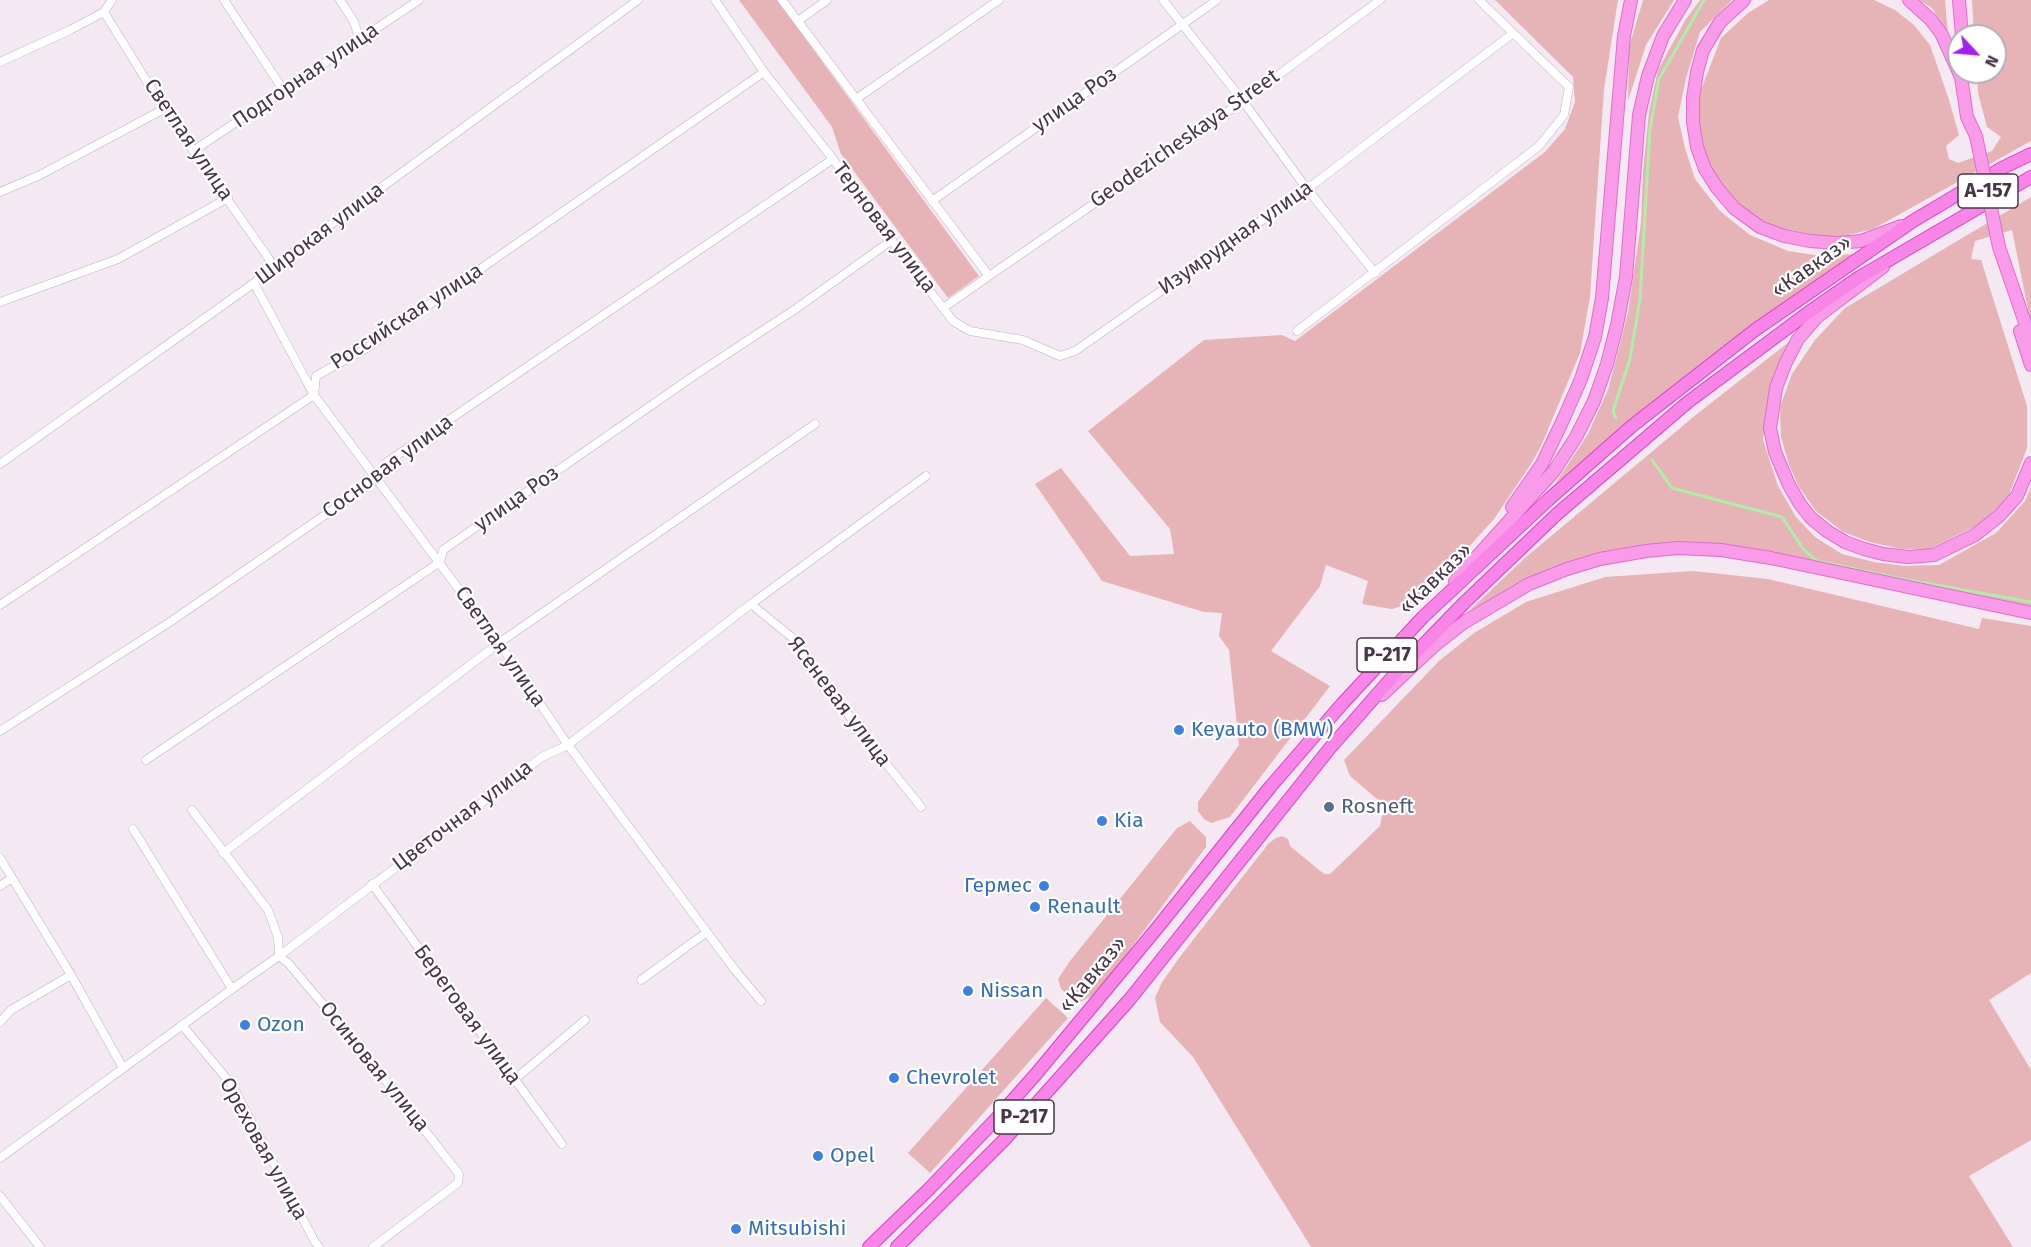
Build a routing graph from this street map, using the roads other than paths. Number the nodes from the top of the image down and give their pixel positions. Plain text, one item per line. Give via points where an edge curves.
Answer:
1 (112, 0) edge
2 (224, 0) edge
3 (340, 0) edge
4 (419, 0) edge
5 (638, 0) edge
6 (715, 0) edge
7 (782, 0) edge
8 (827, 0) edge
9 (999, 0) edge
10 (1163, 0) edge
11 (1217, 0) edge
12 (1380, 0) edge
13 (1479, 0) edge
14 (1631, 0) edge
15 (1685, 0) edge
16 (1744, 0) edge
17 (1909, 0) edge
18 (1959, 0) edge
19 (104, 12) junction
20 (798, 21) junction
21 (1961, 24) edge
22 (1182, 25) junction
23 (1512, 34) junction
24 (360, 41) junction
25 (0, 62) edge
26 (764, 72) junction
27 (1968, 84) edge
28 (284, 91) junction
29 (856, 99) junction
30 (1243, 101) junction
31 (164, 109) junction
32 (1976, 136) junction
33 (193, 151) junction
34 (2031, 154) edge
35 (833, 159) junction
36 (2031, 177) edge
37 (1307, 189) junction
38 (0, 192) edge
39 (228, 198) junction
40 (932, 201) junction
41 (1913, 221) junction
42 (892, 240) junction
43 (1896, 257) junction
44 (274, 266) junction
45 (1375, 273) junction
46 (2008, 274) junction
47 (989, 276) junction
48 (254, 283) junction
49 (0, 302) edge
50 (943, 308) junction
51 (1297, 331) dead end
52 (2031, 340) edge
53 (2031, 365) edge
54 (314, 395) junction
55 (815, 424) dead end
56 (2031, 463) edge
57 (0, 464) edge
58 (926, 476) dead end
59 (377, 479) junction
60 (440, 561) junction
61 (751, 604) junction
62 (0, 605) edge
63 (2031, 613) edge
64 (1423, 617) junction
65 (499, 643) junction
66 (1358, 716) junction
67 (0, 731) edge
68 (568, 745) junction
69 (146, 760) dead end
70 (921, 807) dead end
71 (192, 810) dead end
72 (133, 829) dead end
73 (223, 853) junction
74 (0, 858) edge
75 (1239, 861) junction
76 (12, 878) junction
77 (372, 884) junction
78 (0, 886) edge
79 (1180, 900) junction
80 (707, 932) junction
81 (279, 956) junction
82 (71, 975) junction
83 (641, 980) dead end
84 (231, 989) junction
85 (761, 1001) dead end
86 (585, 1020) dead end
87 (0, 1022) edge
88 (182, 1025) junction
89 (123, 1068) junction
90 (1036, 1074) junction
91 (1060, 1077) junction
92 (513, 1080) junction
93 (562, 1144) dead end
94 (0, 1158) edge
95 (0, 1196) edge
96 (40, 1247) edge
97 (319, 1247) edge
98 (373, 1247) edge
99 (869, 1247) edge
100 (897, 1247) edge

1 - 19 street
2 - 28 street
3 - 24 street
4 - 24 street, Подгорная улица
5 - 44 street, Широкая улица
6 - 26 street, Терновая улица
7 - 20 street
8 - 20 street
9 - 29 street
10 - 22 street
11 - 22 street, улица Роз
12 - 30 street, Geodezicheskaya Street
13 - 23 street
14 - 64 main road via 1624,36 1602,298 1595,337 1581,379 1542,464 1519,500
15 - 64 main road via 1663,36 1643,96 1626,277 1607,364 1594,400 1554,471
16 - 41 main road via 1720,22 1703,50 1696,72 1693,122 1697,147 1717,188 1734,208 1760,227 1810,241 1861,241
17 - 32 main road via 1941,33 1961,77 1967,117
18 - 21 main road
19 - 25 street
19 - 31 street, Светлая улица
20 - 29 street
22 - 30 street
22 - 40 street, улица Роз
23 - 37 street, Изумрудная улица
23 - 45 street via 1569,87 1563,115 1539,146
24 - 28 street, Подгорная улица
26 - 35 street, Терновая улица
26 - 54 street, Российская улица via 365,349 316,376
27 - 32 main road, А-157
28 - 33 street, Подгорная улица
29 - 40 street
30 - 37 street
30 - 47 street, Geodezicheskaya Street
31 - 33 street, Светлая улица
31 - 38 street
32 - 46 main road, А-157, bridge
33 - 39 street, Светлая улица
34 - 41 highway, «Кавказ» / Р-217
35 - 42 street, Терновая улица
35 - 59 street, Сосновая улица via 387,462
36 - 43 highway, Р-217
37 - 45 street
37 - 50 street, Изумрудная улица via 1075,351 1060,356 1023,340 970,331 953,321
39 - 44 street, Светлая улица
39 - 49 street via 118,259
40 - 47 street
41 - 64 highway, «Кавказ» / Р-217 via 1755,330 1632,426
42 - 50 street, Терновая улица
42 - 60 street, улица Роз via 443,549
43 - 56 main road via 1817,317 1798,339 1786,362 1776,388 1770,428 1775,452 1800,504 1827,531 1854,546 1900,556 1934,555 1975,535 1999,516 2017,496
43 - 66 highway, «Кавказ» / Р-217 via 1809,312 1628,452 1464,603
44 - 48 street, Широкая улица
45 - 51 street
46 - 52 main road, А-157
46 - 53 main road via 2010,299
47 - 50 street, Терновая улица
48 - 54 street, Светлая улица
48 - 57 street, Широкая улица
54 - 59 street, Светлая улица
54 - 62 street
55 - 65 street
58 - 61 street, Цветочная улица
59 - 60 street, Светлая улица
59 - 67 street, Сосновая улица via 173,620
60 - 65 street, Светлая улица
60 - 69 street, улица Роз
61 - 68 street, Цветочная улица
61 - 70 street, Ясеневая улица via 794,639
63 - 66 main road via 1761,556 1721,550 1647,551 1567,569 1495,603 1435,645
64 - 79 highway, «Кавказ» / Р-217 via 1293,760
65 - 68 street, Светлая улица
65 - 73 street
66 - 75 highway, «Кавказ» / Р-217
68 - 77 street, Цветочная улица via 542,757
68 - 80 street, Светлая улица
71 - 73 street
72 - 84 street
73 - 81 street via 268,910 278,937
74 - 76 street
75 - 79 highway via 1216,882 1140,978 1132,981 1131,971
75 - 91 highway, «Кавказ» / Р-217 via 1130,999
76 - 78 street
76 - 82 street
77 - 81 street, Цветочная улица
77 - 92 street, Береговая улица
79 - 90 highway, «Кавказ» / Р-217
80 - 83 street
80 - 85 street, Светлая улица
81 - 84 street, Цветочная улица
81 - 98 street, Осиновая улица via 459,1174 458,1183
82 - 87 street via 11,1010
82 - 89 street
84 - 88 street, Цветочная улица
86 - 92 street
88 - 89 street, Цветочная улица
88 - 97 street, Ореховая улица via 232,1085
89 - 94 street, Цветочная улица
90 - 91 highway via 1053,1061 1094,1015 1104,1013 1105,1020
90 - 99 highway, «Кавказ» / Р-217 via 997,1119
91 - 100 highway, «Кавказ» / Р-217 via 1004,1140
92 - 93 street, Береговая улица
95 - 96 street

